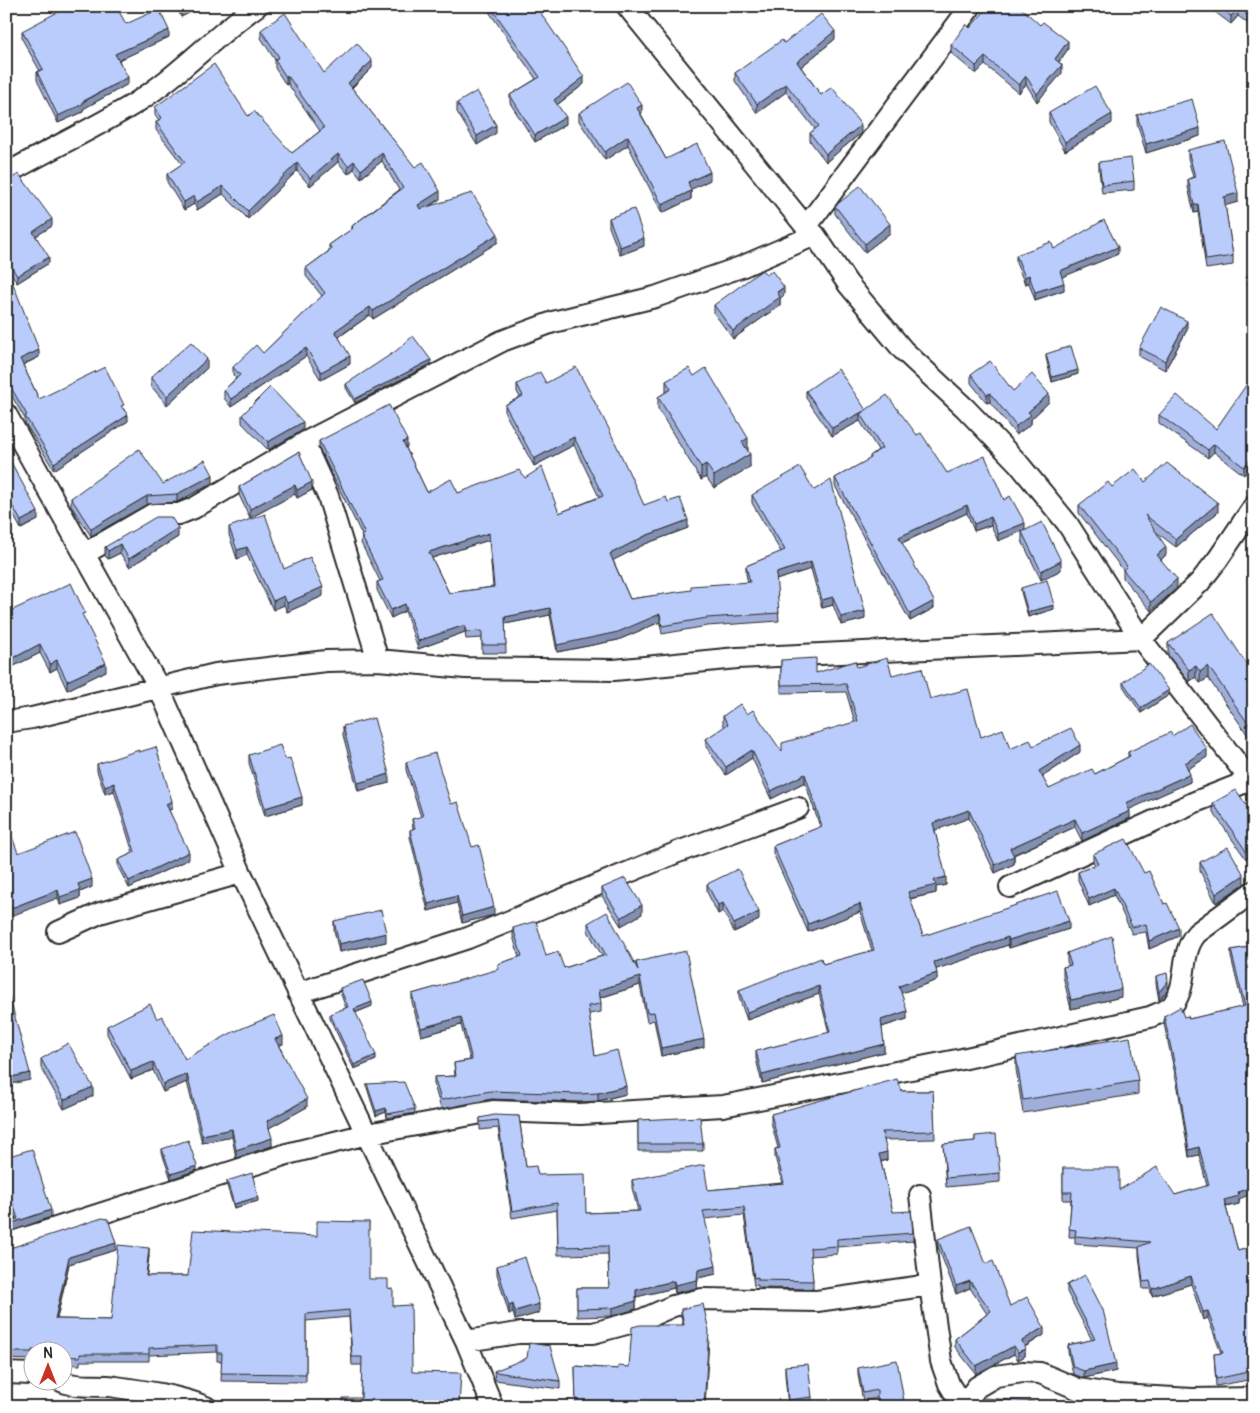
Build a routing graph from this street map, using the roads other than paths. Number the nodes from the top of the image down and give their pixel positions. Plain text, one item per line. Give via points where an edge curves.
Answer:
1 (257, 6) edge
2 (627, 6) edge
3 (971, 6) edge
4 (6, 174) edge
5 (810, 231) junction
6 (6, 414) edge
7 (304, 444) junction
8 (1254, 506) edge
9 (84, 554) junction
10 (1141, 639) junction
11 (378, 660) junction
12 (158, 688) junction
13 (6, 722) edge
14 (1252, 783) edge
15 (798, 808) dead end
16 (241, 873) junction
17 (1010, 887) dead end
18 (1254, 891) edge
19 (58, 932) dead end
20 (298, 993) junction
21 (367, 1134) junction
22 (920, 1195) dead end
23 (6, 1244) edge
24 (930, 1285) junction
25 (466, 1341) junction
26 (6, 1373) edge
27 (22, 1374) edge
28 (72, 1386) edge
29 (1254, 1398) edge
30 (206, 1407) edge
31 (493, 1407) edge
32 (962, 1407) edge

1 - 4 street via 135,103
2 - 5 street
3 - 5 street
5 - 7 street via 741,267 655,297 553,322 502,341
5 - 10 street via 848,284 903,350 1018,463 1067,523
6 - 9 street
7 - 9 street via 194,508 179,514 153,514
7 - 11 street via 328,496
8 - 10 street via 1200,582
9 - 12 street
10 - 11 street via 737,658 614,670 465,668
10 - 14 street
11 - 12 street via 326,661 216,674
12 - 13 street
12 - 16 street
14 - 17 street via 1195,802
15 - 20 street via 678,852 468,938
16 - 19 street via 100,914
16 - 20 street
18 - 21 street via 1190,941 1182,986 1174,1003 1150,1017 962,1059 723,1106 580,1114 494,1111
20 - 21 street
21 - 23 street via 287,1154
21 - 25 street
22 - 24 street
24 - 25 street via 818,1301 702,1299 593,1333 518,1333
24 - 32 street via 942,1361 949,1384
25 - 31 street
26 - 27 street
28 - 30 street via 116,1387
29 - 32 street via 1118,1395 1078,1389 1040,1373 1023,1372 996,1376 977,1387

